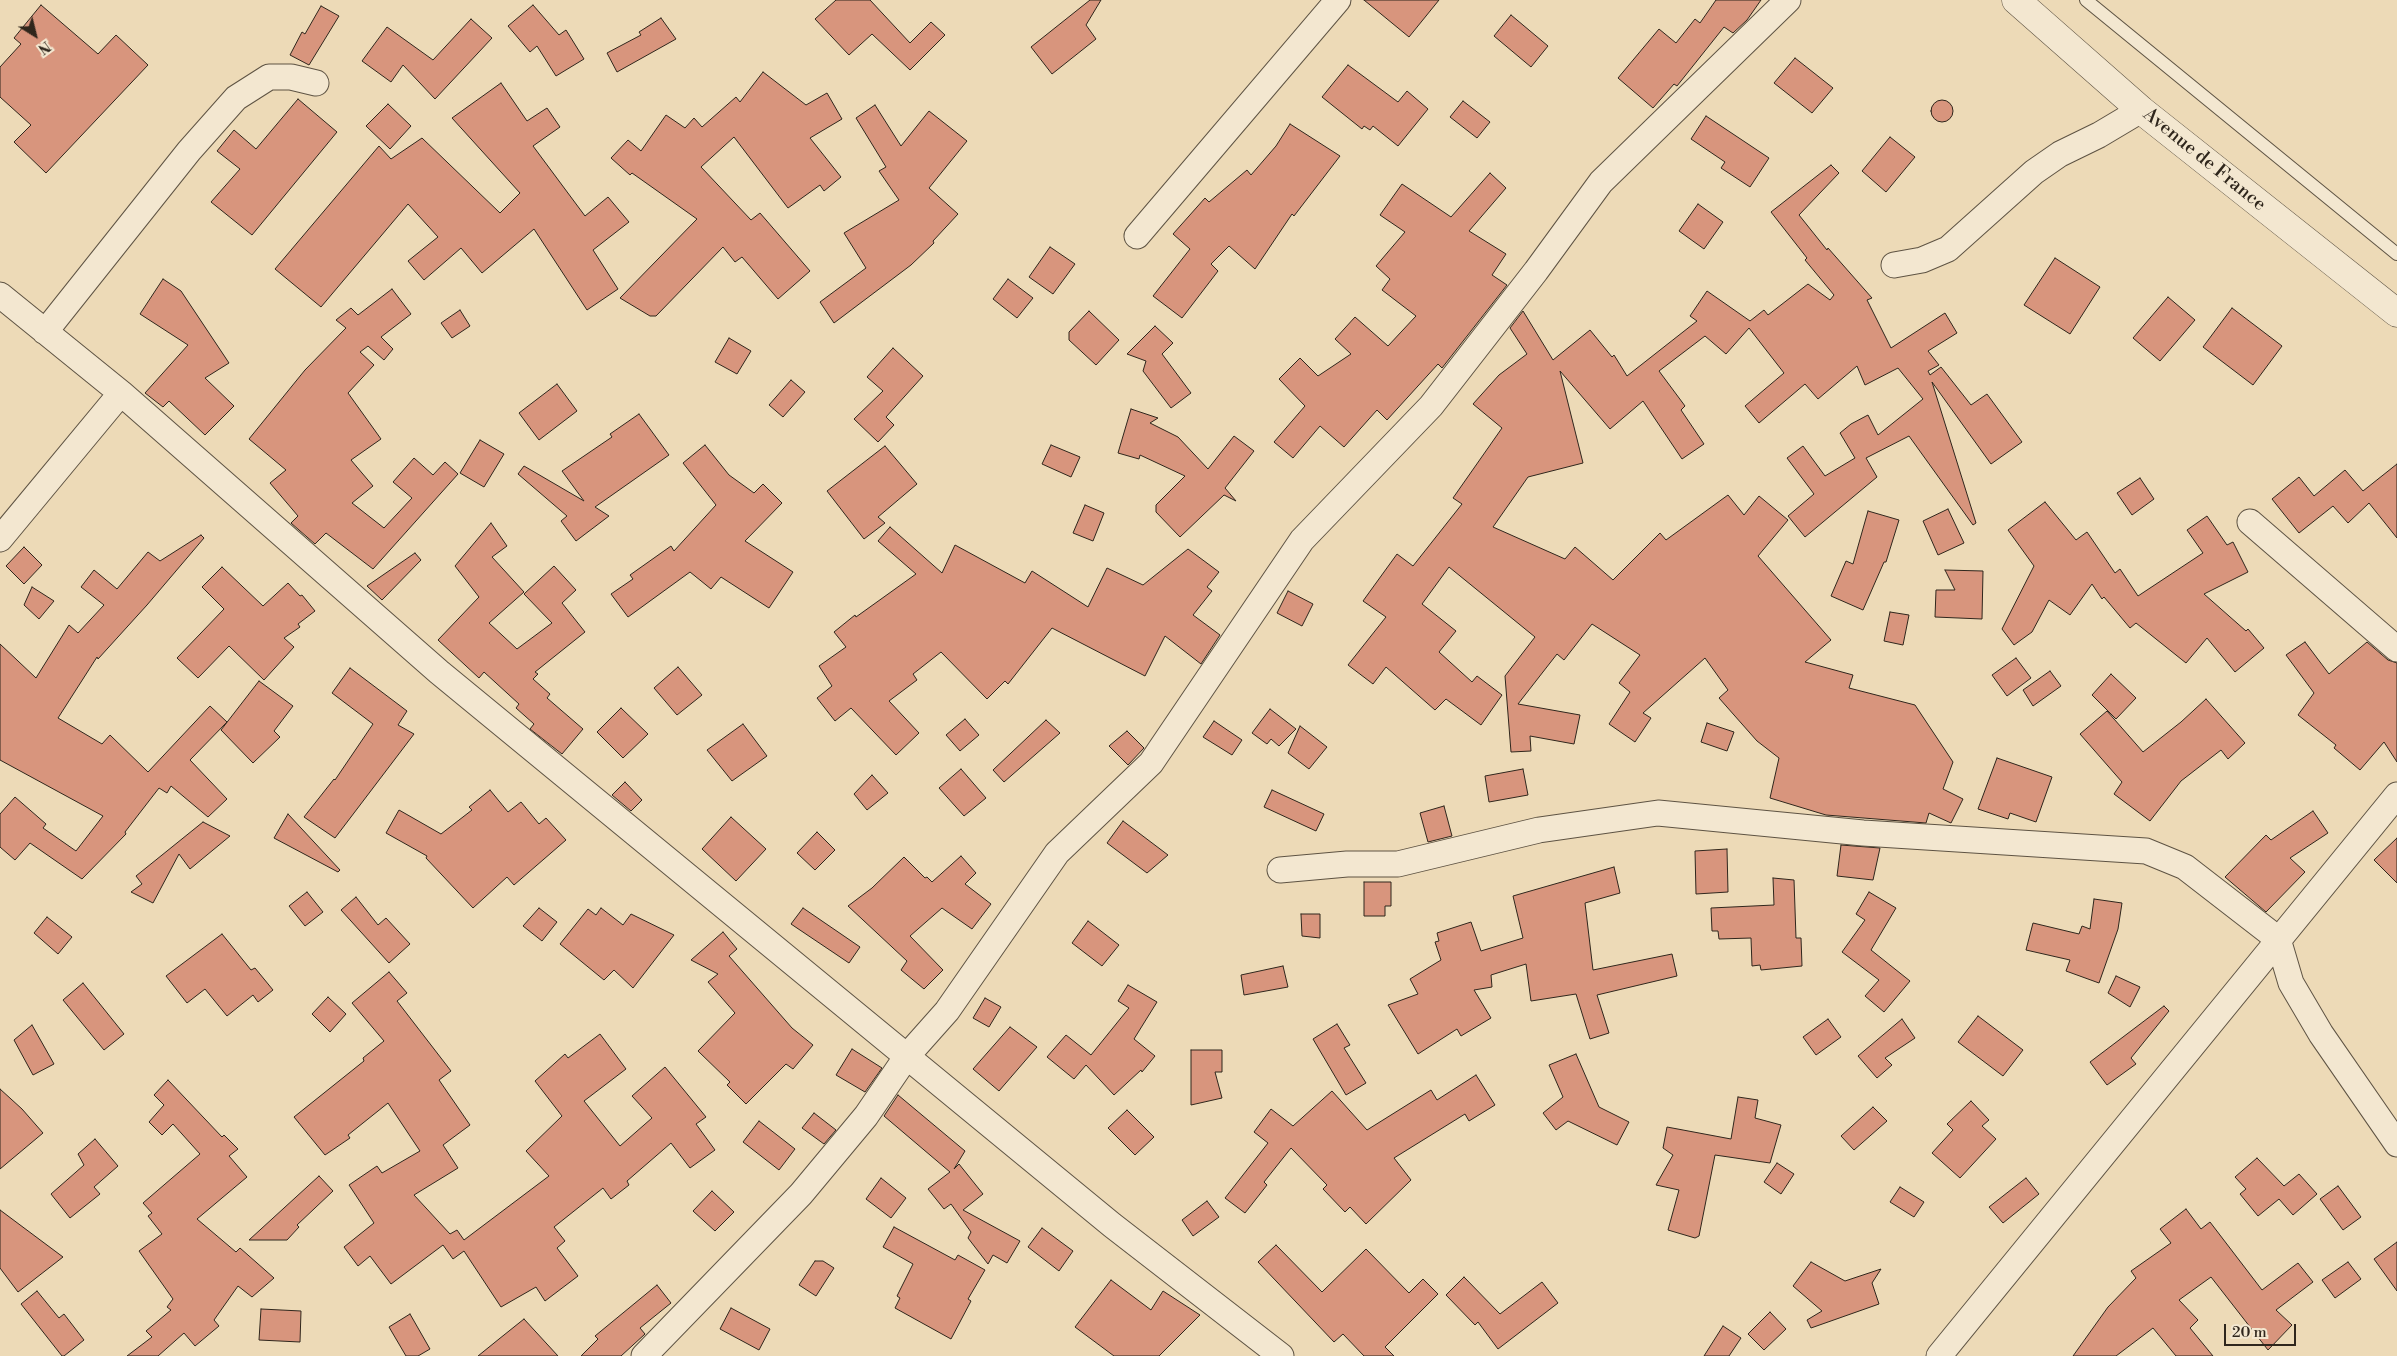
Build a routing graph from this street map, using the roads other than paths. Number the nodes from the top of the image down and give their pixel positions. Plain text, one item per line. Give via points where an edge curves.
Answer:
1 (1338, 0) edge
2 (1788, 0) edge
3 (2016, 0) edge
4 (2086, 0) edge
5 (316, 82) dead end
6 (2141, 110) junction
7 (1137, 236) dead end
8 (2397, 254) edge
9 (1894, 265) dead end
10 (0, 295) edge
11 (2397, 313) edge
12 (45, 332) junction
13 (120, 393) junction
14 (2250, 522) dead end
15 (0, 539) edge
16 (2397, 649) edge
17 (2397, 795) edge
18 (1280, 870) dead end
19 (2278, 939) junction
20 (907, 1056) junction
21 (2397, 1144) edge
22 (644, 1356) edge
23 (1281, 1356) edge
24 (1939, 1356) edge

1 - 7 street
2 - 20 street via 1601,182 1431,406 1302,540 1151,762 1057,853 947,1011
3 - 6 street, Avenue de France
4 - 8 lane
5 - 12 street via 268,77 236,98 189,151
6 - 9 street via 2060,154 2034,172 1948,249 1922,260
6 - 11 street, Avenue de France
10 - 12 street
12 - 13 street
13 - 15 street
13 - 20 street via 439,672
14 - 16 street
17 - 19 street
18 - 19 street via 1348,864 1398,864 1539,830 1658,813 1862,833 2146,851 2185,867
19 - 21 street via 2290,983
19 - 24 street
20 - 22 street via 866,1116 801,1194
20 - 23 street via 1112,1224

